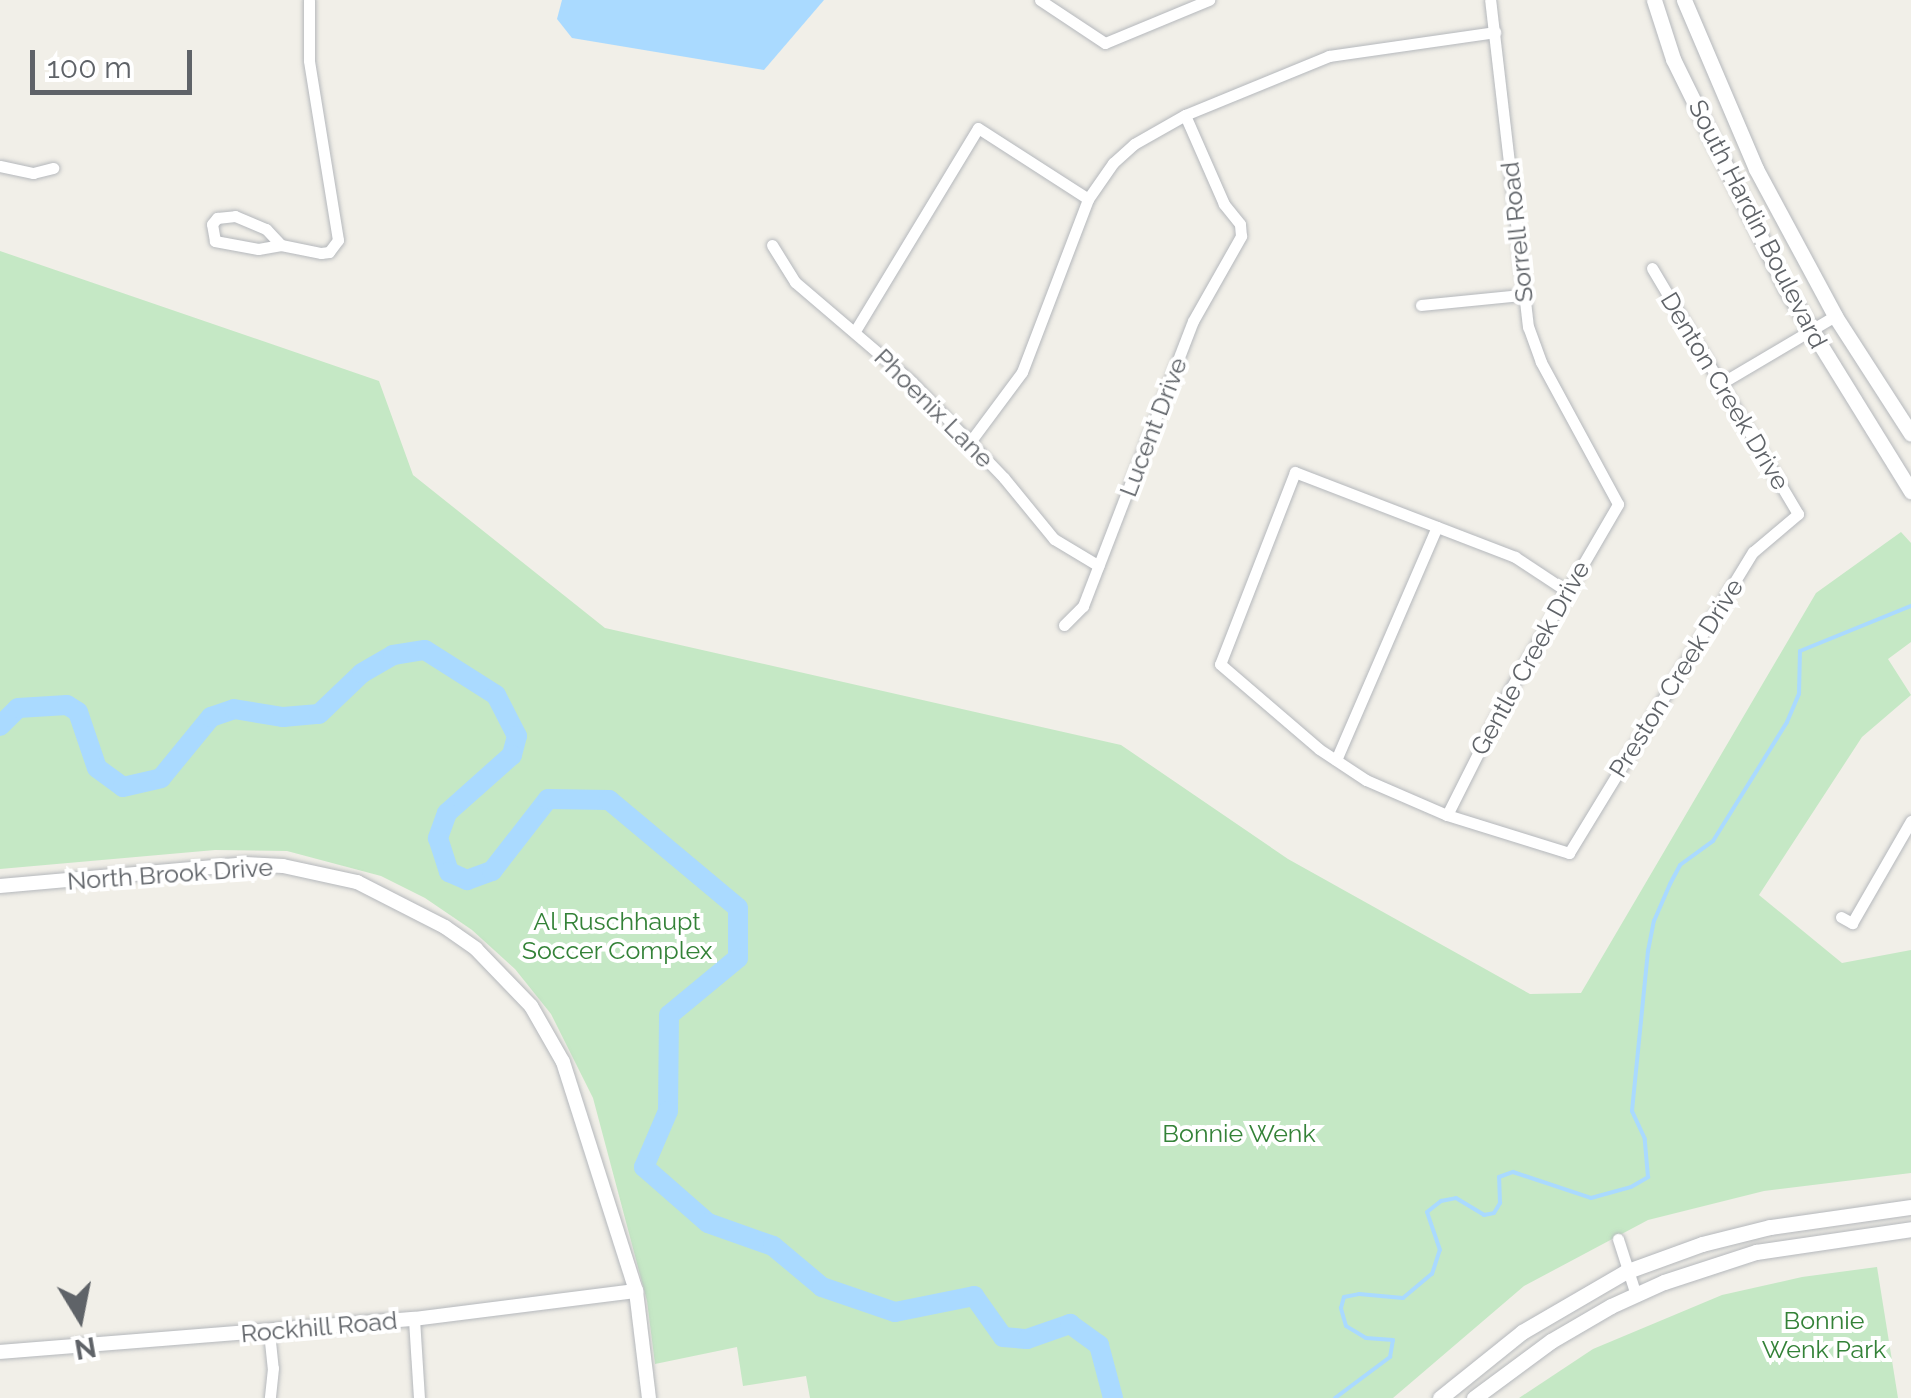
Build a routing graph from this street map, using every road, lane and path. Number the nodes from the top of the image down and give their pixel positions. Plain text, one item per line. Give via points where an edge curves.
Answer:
1 (308, 0) edge
2 (1040, 0) edge
3 (1209, 0) edge
4 (1490, 0) edge
5 (1654, 0) edge
6 (1684, 0) edge
7 (1495, 32) junction
8 (1185, 115) junction
9 (0, 166) edge
10 (53, 168) dead end
11 (1088, 198) junction
12 (281, 245) junction
13 (772, 245) dead end
14 (1652, 268) dead end
15 (1522, 295) junction
16 (1421, 305) dead end
17 (1836, 316) junction
18 (1811, 330) junction
19 (855, 331) junction
20 (1720, 384) junction
21 (1911, 434) edge
22 (970, 442) junction
23 (1911, 491) edge
24 (1618, 504) joint
25 (1798, 514) joint
26 (1437, 528) junction
27 (1100, 566) junction
28 (1564, 590) junction
29 (1064, 625) dead end
30 (1336, 760) junction
31 (1447, 815) junction
32 (1911, 822) edge
33 (0, 886) edge
34 (1841, 917) dead end
35 (1911, 1207) edge
36 (1876, 1211) junction
37 (1911, 1229) edge
38 (1880, 1233) junction
39 (1618, 1239) dead end
40 (1625, 1272) junction
41 (636, 1291) junction
42 (1636, 1295) junction
43 (414, 1319) junction
44 (269, 1332) junction
45 (0, 1352) edge
46 (270, 1398) edge
47 (419, 1398) edge
48 (649, 1398) edge
49 (1440, 1398) edge
50 (1474, 1398) edge

1 - 12 street via 309,60 338,228 334,248 321,254
2 - 3 street via 1105,43
4 - 7 street, Sorrell Road
5 - 18 main road, South Hardin Boulevard via 1673,59
6 - 17 main road, South Hardin Boulevard via 1756,169
7 - 8 street via 1329,56
7 - 15 street, Sorrell Road
8 - 11 street via 1123,153
8 - 27 street, Lucent Drive via 1224,204 1242,228 1240,240 1193,321
9 - 10 street via 33,173
11 - 19 street via 978,128
11 - 22 street via 1022,372
12 - 12 street via 268,250 223,243 210,228 224,216 248,219
13 - 19 street, Phoenix Lane via 795,282
14 - 20 street, Denton Creek Drive
15 - 16 street
15 - 24 street, Sorrell Road via 1541,362
17 - 18 street
17 - 21 main road, South Hardin Boulevard
18 - 20 street
18 - 23 main road, South Hardin Boulevard
19 - 22 street, Phoenix Lane
20 - 25 street, Denton Creek Drive
22 - 27 street, Phoenix Lane via 1054,539
24 - 28 street, Gentle Creek Drive
25 - 31 street, Preston Creek Drive via 1753,552 1569,853
26 - 28 street via 1514,558
26 - 30 street
26 - 30 street via 1295,472 1220,664
27 - 29 street, Lucent Drive via 1083,606
28 - 31 street, Gentle Creek Drive
30 - 31 street
32 - 34 street via 1852,923
33 - 41 street, North Brook Drive via 283,866 356,882 445,927 476,948 550,1034
35 - 36 main road
36 - 38 main road
36 - 40 main road via 1747,1232
37 - 38 main road
38 - 42 main road via 1756,1252
39 - 40 street
40 - 42 street
40 - 49 main road via 1522,1332
41 - 43 street, Rockhill Road
41 - 48 street, North Brook Drive
42 - 50 main road via 1551,1341
43 - 44 street, Rockhill Road
43 - 47 street
44 - 45 street, Rockhill Road
44 - 46 street

